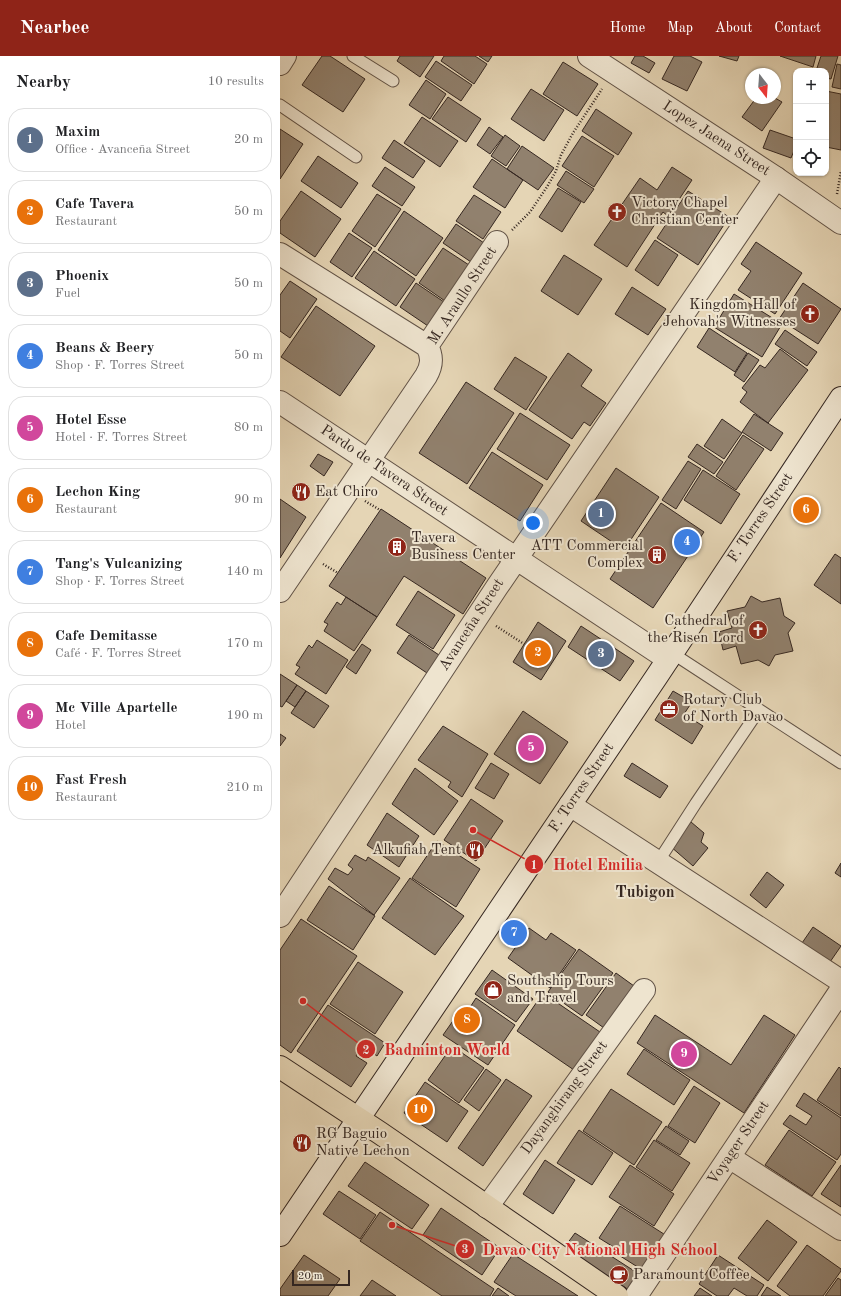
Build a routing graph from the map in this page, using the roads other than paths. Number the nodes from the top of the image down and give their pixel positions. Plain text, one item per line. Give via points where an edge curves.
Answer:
1 (285, 56) edge
2 (353, 56) edge
3 (589, 56) edge
4 (280, 64) edge
5 (393, 81) dead end
6 (280, 105) edge
7 (356, 157) dead end
8 (776, 178) junction
9 (841, 223) edge
10 (497, 242) road end
11 (280, 254) edge
12 (427, 346) junction
13 (841, 398) edge
14 (280, 402) edge
15 (368, 461) junction
16 (516, 558) junction
17 (280, 591) edge
18 (670, 656) junction
19 (759, 710) junction
20 (841, 763) edge
21 (570, 805) junction
22 (658, 862) junction
23 (280, 916) edge
24 (841, 981) edge
25 (644, 990) dead end
26 (841, 990) edge
27 (280, 1067) edge
28 (359, 1119) junction
29 (729, 1157) junction
30 (487, 1207) junction
31 (841, 1229) edge
32 (280, 1236) edge
33 (617, 1296) edge
34 (636, 1296) edge

1 - 4 street
2 - 5 lane
3 - 8 street, Lopez Jaena Street
6 - 7 lane
8 - 9 street, Lopez Jaena Street
8 - 16 street, Avanceña Street
10 - 12 street, M. Araullo Street
11 - 12 street
12 - 15 street, M. Araullo Street via 432,358 429,370
13 - 18 street, F. Torres Street
14 - 15 street, Pardo de Tavera Street
15 - 16 street, Pardo de Tavera Street
15 - 17 street, M. Araullo Street
16 - 18 street, Pardo de Tavera Street
16 - 23 street, Avanceña Street
18 - 19 lane
18 - 21 street, F. Torres Street
19 - 20 lane
19 - 22 lane
21 - 22 street
21 - 28 street, F. Torres Street
22 - 24 street
25 - 30 street, Dayanghirang Street
26 - 29 street, Voyager Street
27 - 28 main road
28 - 30 main road
28 - 32 street, F. Torres Street
29 - 31 street
29 - 34 street, Voyager Street
30 - 33 main road

